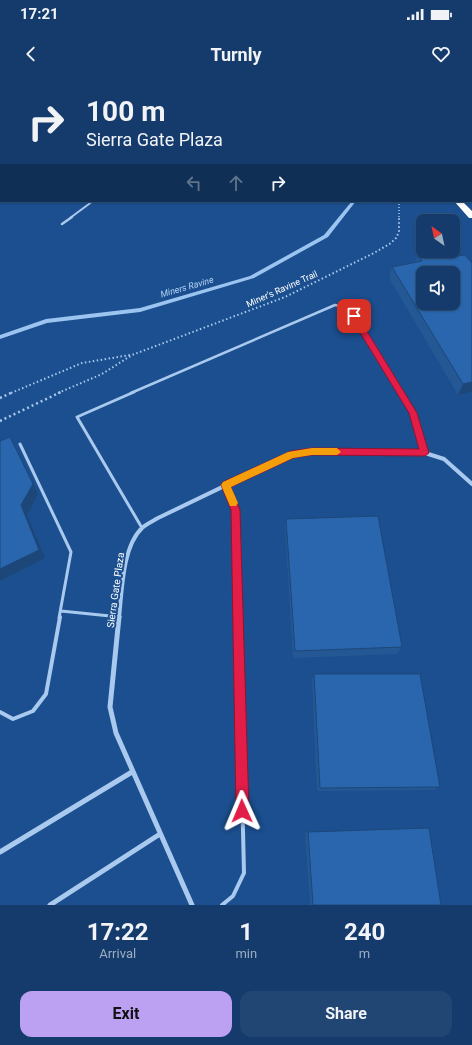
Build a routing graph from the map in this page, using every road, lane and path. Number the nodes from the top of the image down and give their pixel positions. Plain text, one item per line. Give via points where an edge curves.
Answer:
1 (92, 202) edge
2 (399, 202) edge
3 (459, 202) edge
4 (472, 216) edge
5 (62, 224) dead end
6 (132, 355) junction
7 (0, 398) edge
8 (0, 422) edge
9 (20, 444) dead end
10 (425, 453) junction
11 (472, 484) edge
12 (226, 485) junction
13 (142, 528) junction
14 (61, 611) junction
15 (120, 617) junction
16 (0, 712) edge
17 (132, 772) junction
18 (160, 834) junction
19 (0, 852) edge
20 (50, 905) edge
21 (192, 905) edge
22 (222, 905) edge

1 - 5 lane
2 - 6 path, Miner's Ravine Trail via 400,232 390,243 374,253 285,297
3 - 4 highway
6 - 7 path, Miner's Ravine Trail via 82,363
6 - 8 path, Miner's Ravine Trail via 102,374
9 - 14 lane via 71,552
10 - 11 street, Sierra Gate Plaza via 444,459
10 - 12 street, Sierra Gate Plaza via 291,454
10 - 13 lane via 413,413 349,308 335,305 77,416
12 - 13 street, Sierra Gate Plaza
12 - 22 lane via 236,510 244,873 233,896
13 - 15 street, Sierra Gate Plaza via 131,543 124,573
14 - 15 lane
14 - 16 lane via 46,694 33,711 13,719
15 - 17 street, Sierra Gate Plaza via 110,707 116,733
17 - 18 street, Sierra Gate Plaza
17 - 19 street
18 - 20 street
18 - 21 street, Sierra Gate Plaza

